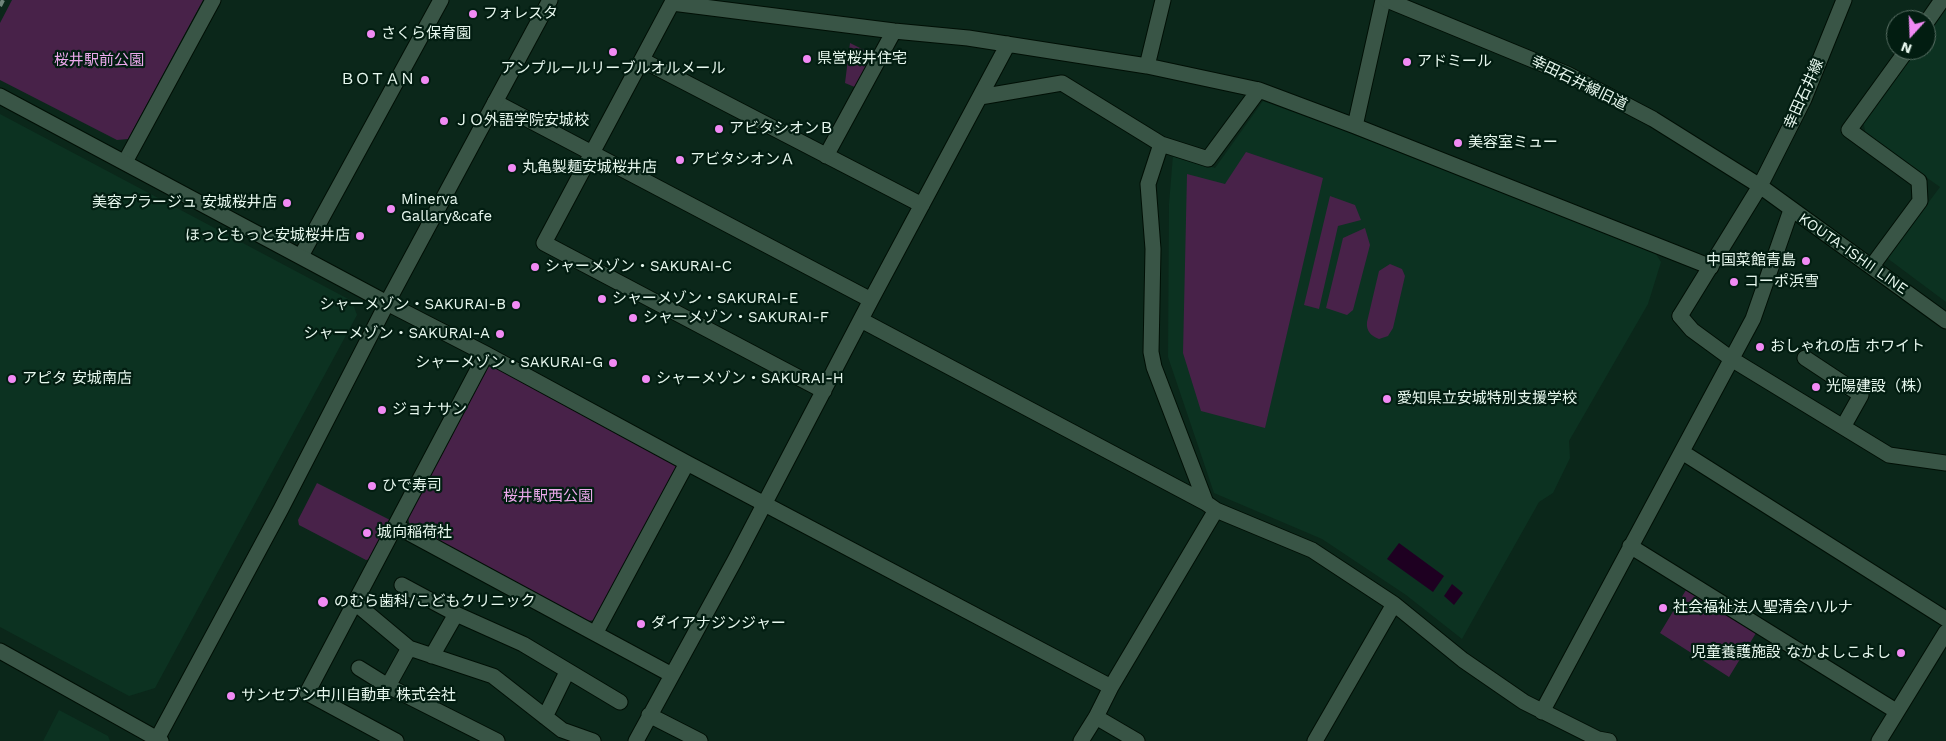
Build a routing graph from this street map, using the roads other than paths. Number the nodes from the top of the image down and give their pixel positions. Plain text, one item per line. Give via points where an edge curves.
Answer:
1 (213, 0) edge
2 (441, 0) edge
3 (550, 0) edge
4 (1163, 0) edge
5 (1383, 0) edge
6 (1387, 0) edge
7 (1844, 0) edge
8 (894, 31) junction
9 (1008, 44) junction
10 (642, 60) junction
11 (1899, 60) edge
12 (1147, 66) junction
13 (1259, 90) junction
14 (0, 96) edge
15 (980, 97) junction
16 (495, 102) junction
17 (1355, 126) junction
18 (1161, 144) junction
19 (591, 154) junction
20 (826, 156) junction
21 (125, 162) junction
22 (1760, 186) junction
23 (922, 205) junction
24 (1792, 210) junction
25 (301, 256) junction
26 (1872, 266) junction
27 (1710, 267) junction
28 (871, 300) junction
29 (387, 303) junction
30 (861, 320) junction
31 (1946, 321) edge
32 (486, 354) junction
33 (1805, 358) dead end
34 (1733, 360) junction
35 (824, 391) junction
36 (1843, 427) junction
37 (1682, 452) junction
38 (687, 463) junction
39 (1946, 463) edge
40 (765, 503) junction
41 (1211, 506) junction
42 (396, 526) junction
43 (1630, 546) junction
44 (402, 585) dead end
45 (354, 602) junction
46 (1394, 604) junction
47 (456, 614) junction
48 (1946, 619) edge
49 (596, 632) junction
50 (1946, 632) edge
51 (409, 648) junction
52 (0, 651) edge
53 (432, 656) junction
54 (358, 668) dead end
55 (567, 672) junction
56 (672, 675) junction
57 (388, 686) junction
58 (1111, 687) junction
59 (620, 702) dead end
60 (1896, 711) junction
61 (1542, 712) junction
62 (649, 715) junction
63 (544, 717) junction
64 (1096, 718) junction
65 (559, 735) edge
66 (158, 740) edge
67 (1601, 740) edge
68 (396, 741) edge
69 (497, 741) edge
70 (593, 741) edge
71 (636, 741) edge
72 (700, 741) edge
73 (1081, 741) edge
74 (1137, 741) edge
75 (1315, 741) edge
76 (1879, 741) edge

1 - 21 street
2 - 25 street
3 - 16 street
4 - 12 street
5 - 17 street
6 - 22 street, 幸田石井線旧道 via 1567,74 1653,119
7 - 22 street, 幸田石井線 via 1804,99
8 - 9 street
8 - 10 street via 672,3
8 - 20 street
9 - 12 street
9 - 15 street
10 - 19 street
10 - 20 street
11 - 26 street via 1849,130 1919,180 1920,201
12 - 13 street
13 - 17 street
13 - 18 street via 1208,159
14 - 21 street
15 - 18 street via 1062,83
15 - 23 street
16 - 19 street
16 - 29 street
17 - 27 street
18 - 41 street via 1148,184 1153,249 1151,352 1154,367
19 - 28 street
19 - 35 street via 544,243
20 - 23 street
21 - 25 street
22 - 24 street, KOUTA-ISHII LINE
22 - 27 street, 幸田石井線
23 - 28 street
24 - 26 street, KOUTA-ISHII LINE
24 - 34 street via 1753,319
25 - 29 street
26 - 31 street, KOUTA-ISHII LINE
27 - 34 street, 幸田石井線 via 1680,316 1692,330
28 - 30 street
29 - 32 street
29 - 66 street
30 - 35 street
30 - 41 street
32 - 38 street
32 - 42 street
33 - 36 street via 1861,395
34 - 36 street
34 - 37 street
35 - 40 street
36 - 39 street via 1889,455
37 - 43 street
37 - 48 street
38 - 40 street
38 - 49 street
40 - 56 street
40 - 58 street
41 - 46 street via 1312,550
41 - 58 street
42 - 45 street
42 - 49 street
43 - 60 street
43 - 61 street
44 - 47 street
45 - 51 street
45 - 68 street via 307,693
46 - 61 street via 1463,660
46 - 75 street
47 - 53 street
47 - 55 street via 523,644
49 - 56 street
50 - 60 street
51 - 53 street
51 - 57 street
52 - 66 street
53 - 63 street via 493,676
54 - 57 street
55 - 59 street
55 - 63 street
56 - 62 street
57 - 69 street
58 - 64 street
60 - 76 street
61 - 67 street
62 - 71 street
62 - 72 street
63 - 65 street
64 - 73 street
64 - 74 street
65 - 70 street

